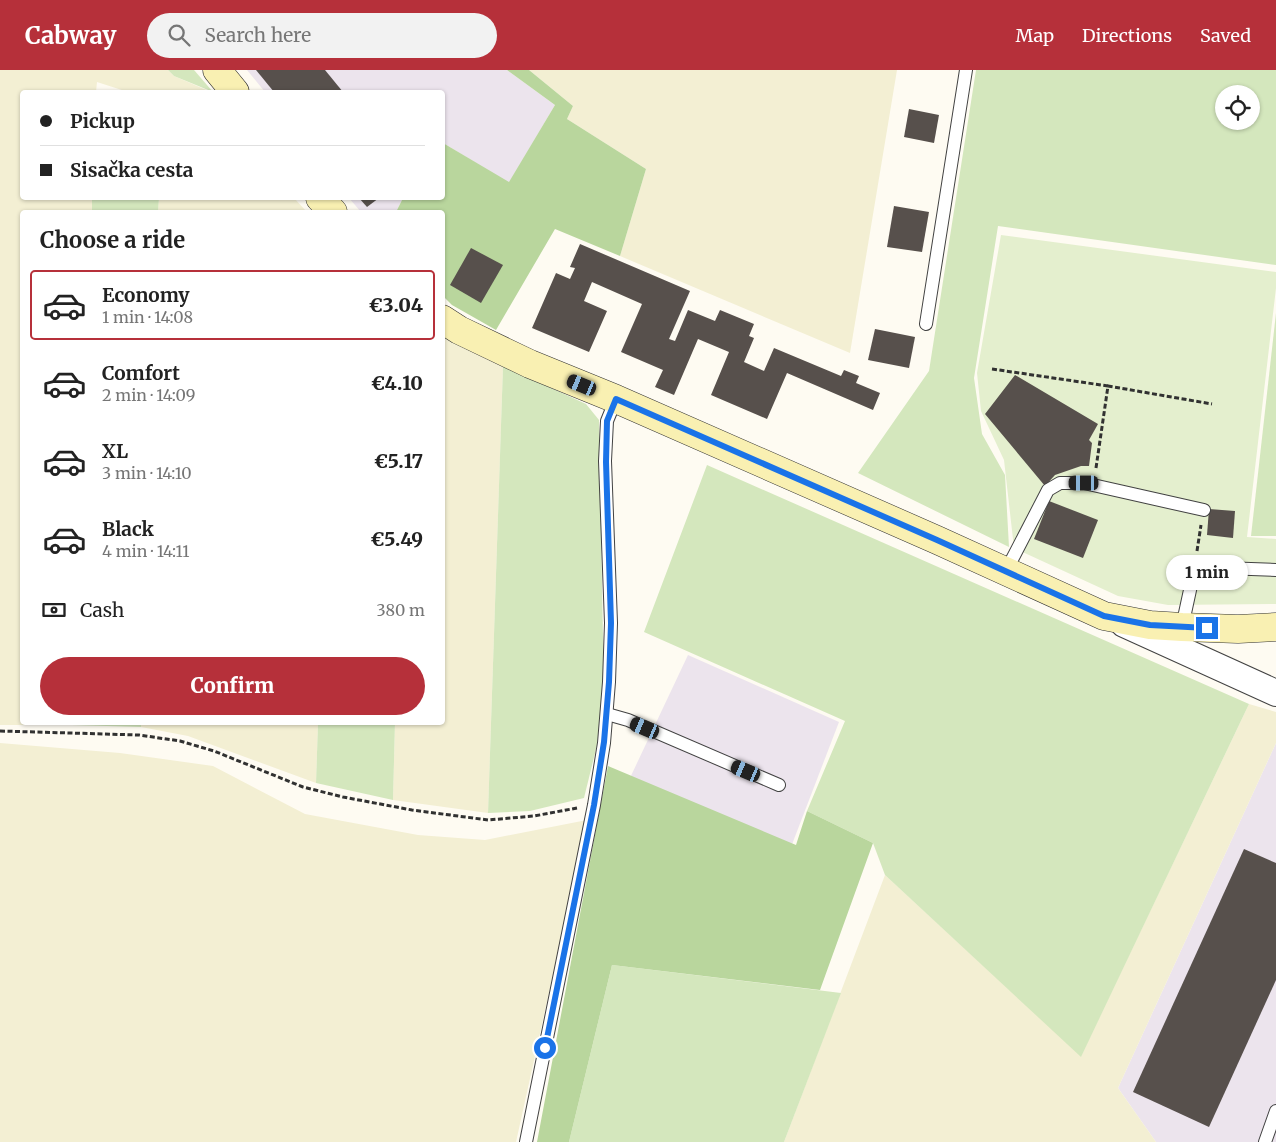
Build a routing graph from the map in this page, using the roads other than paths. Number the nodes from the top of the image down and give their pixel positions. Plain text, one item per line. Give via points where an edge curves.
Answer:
1 (217, 70) edge
2 (966, 70) edge
3 (233, 90) edge
4 (322, 200) edge
5 (331, 210) edge
6 (445, 321) edge
7 (926, 324) dead end
8 (616, 399) junction
9 (1204, 510) road end
10 (1276, 570) edge
11 (1006, 571) junction
12 (1104, 616) junction
13 (1182, 627) junction
14 (1276, 627) edge
15 (1276, 693) edge
16 (606, 714) junction
17 (779, 785) dead end
18 (1276, 1111) edge
19 (526, 1142) edge
20 (1265, 1142) edge

1 - 3 main road
2 - 7 lane
4 - 5 main road
6 - 8 main road via 530,364
8 - 11 main road
8 - 16 lane via 607,421 611,623
9 - 11 lane via 1084,483 1060,483 1048,490
10 - 13 lane via 1195,567
11 - 12 main road
12 - 13 main road
12 - 15 street
13 - 14 main road
16 - 17 lane via 628,720
16 - 19 lane via 594,805
18 - 20 lane

